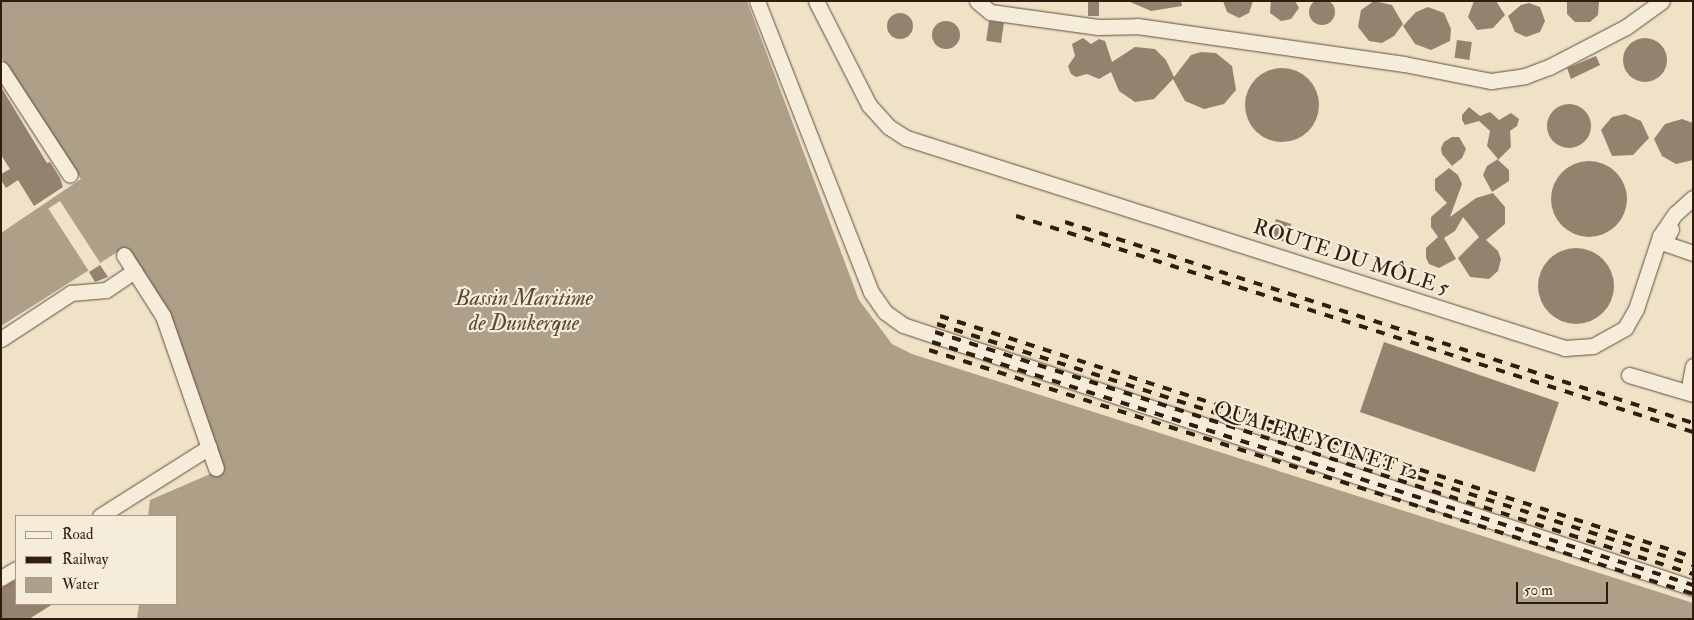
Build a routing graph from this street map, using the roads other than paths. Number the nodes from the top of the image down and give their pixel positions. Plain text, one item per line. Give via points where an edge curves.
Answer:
1 (757, 1) edge
2 (816, 1) edge
3 (977, 1) edge
4 (1662, 1) edge
5 (1, 69) edge
6 (70, 175) dead end
7 (1693, 198) edge
8 (1693, 207) edge
9 (1693, 254) edge
10 (124, 255) dead end
11 (134, 272) junction
12 (1, 338) edge
13 (1693, 366) edge
14 (1629, 375) dead end
15 (1693, 389) edge
16 (1693, 394) edge
17 (209, 447) junction
18 (216, 468) dead end
19 (102, 515) edge
20 (15, 570) edge
21 (1, 578) edge
22 (1693, 588) edge

1 - 22 street, QUAI FREYCINET 12 via 871,292 892,318 926,335
2 - 7 street, ROUTE DU MÔLE 5 via 869,105 889,126 919,143 1572,349 1600,344 1625,328 1636,309 1660,236 1675,214
3 - 4 street via 990,12 1098,27 1137,26 1404,64 1491,81 1525,76 1549,67 1626,27
5 - 6 street
8 - 9 street via 1677,220 1664,244
10 - 11 street
11 - 12 street via 106,290 71,293
11 - 17 street via 163,316
13 - 15 street via 1690,378
14 - 16 street
17 - 18 street
17 - 19 street
20 - 21 street

